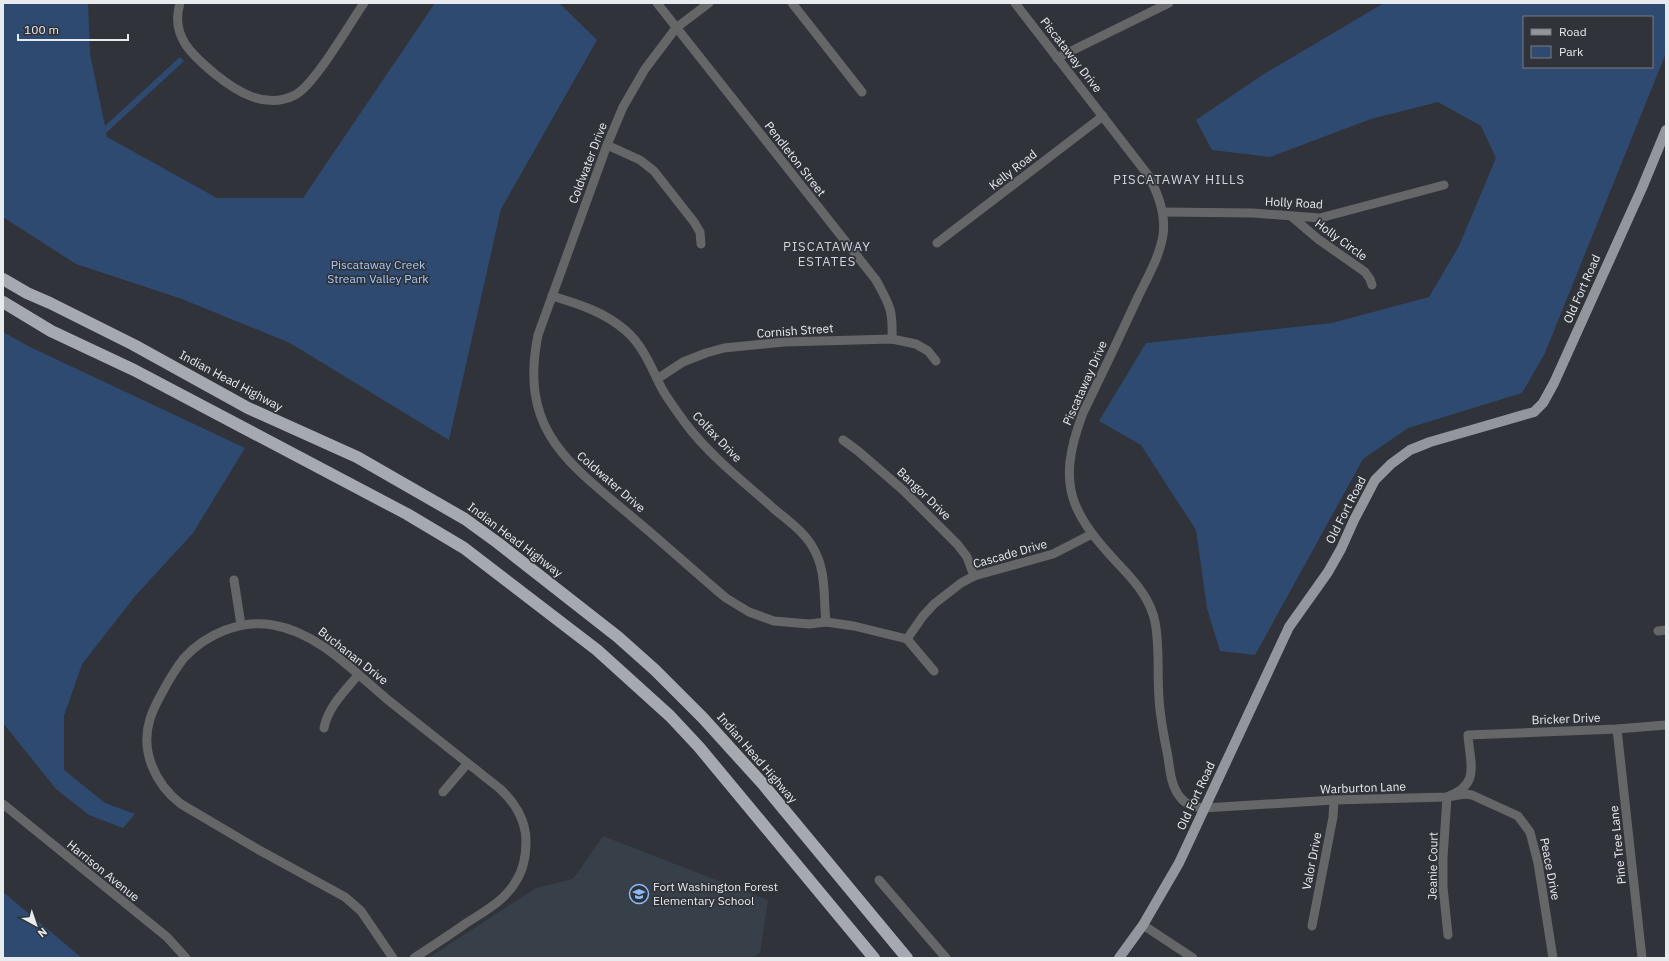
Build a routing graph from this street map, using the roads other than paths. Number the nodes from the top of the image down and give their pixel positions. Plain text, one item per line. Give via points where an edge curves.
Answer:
1 (180, 3) edge
2 (364, 3) edge
3 (657, 3) edge
4 (709, 3) edge
5 (792, 3) edge
6 (1015, 3) edge
7 (1169, 3) edge
8 (676, 28) junction
9 (1057, 58) junction
10 (862, 92) dead end
11 (1103, 116) junction
12 (1666, 130) edge
13 (607, 145) junction
14 (1444, 185) dead end
15 (1163, 212) junction
16 (1291, 216) junction
17 (937, 243) dead end
18 (701, 244) dead end
19 (3, 279) edge
20 (1372, 285) dead end
21 (552, 296) junction
22 (3, 302) edge
23 (892, 339) junction
24 (936, 361) dead end
25 (657, 379) junction
26 (843, 440) dead end
27 (1092, 534) junction
28 (974, 576) junction
29 (234, 580) dead end
30 (826, 622) junction
31 (241, 625) junction
32 (907, 639) junction
33 (934, 671) dead end
34 (358, 675) junction
35 (1666, 725) edge
36 (324, 728) dead end
37 (1617, 729) junction
38 (1468, 735) joint
39 (467, 764) junction
40 (443, 792) dead end
41 (1447, 797) junction
42 (1334, 800) junction
43 (3, 804) edge
44 (1204, 808) junction
45 (879, 880) dead end
46 (1143, 924) junction
47 (1312, 926) dead end
48 (1448, 935) dead end
49 (186, 958) edge
50 (393, 958) edge
51 (414, 958) edge
52 (874, 958) edge
53 (907, 958) edge
54 (946, 958) edge
55 (1119, 958) edge
56 (1193, 958) edge
57 (1553, 958) edge
58 (1642, 958) edge

1 - 2 street via 179,30 194,56 239,92 256,98 275,100 292,97 307,86
3 - 8 street, Pendleton Street
4 - 8 street, Coldwater Drive
5 - 10 street
6 - 9 street, Piscataway Drive
7 - 9 street
8 - 13 street, Coldwater Drive via 644,69
8 - 23 street, Pendleton Street via 876,280 892,314
9 - 11 street, Piscataway Drive
11 - 15 street, Piscataway Drive via 1148,175 1157,191
11 - 17 street, Kelly Road
12 - 44 main road, Old Fort Road via 1543,403 1534,412 1410,450 1375,480 1328,572 1289,627
13 - 18 street via 640,160 654,171 694,222 700,232
13 - 21 street, Coldwater Drive
14 - 16 street, Holly Road via 1320,218
15 - 16 street, Holly Road
15 - 27 street, Piscataway Drive via 1163,235 1158,251 1084,413 1071,453 1069,476 1073,498
16 - 20 street, Holly Circle via 1318,240 1365,272
19 - 53 highway, Indian Head Highway via 134,345 248,408 357,457 429,497 486,534 618,637 727,742
21 - 25 street, Colfax Drive via 596,311 619,325 639,347
21 - 30 street, Coldwater Drive via 538,335 533,383 545,428 564,457 726,598 749,612 774,622
22 - 52 highway via 52,331 148,377 407,514 464,548 528,596 597,650 699,746
23 - 24 street, Cornish Street via 916,344 928,351
23 - 25 street, Cornish Street via 784,342 724,348 683,362
25 - 30 street, Colfax Drive via 687,425 701,440 806,537 818,557 822,571
26 - 28 street, Bangor Drive via 903,490 958,545 967,557
27 - 28 street, Cascade Drive via 1053,554
27 - 44 street, Piscataway Drive via 1138,585 1153,612 1158,639 1160,717 1172,780 1176,792 1184,802
28 - 32 street, Cascade Drive via 934,604
29 - 31 street
30 - 32 street, Coldwater Drive via 866,628
31 - 34 street, Buchanan Drive via 259,622 305,634
31 - 50 street, Buchanan Drive via 219,633 195,649 184,658 168,681 150,719 147,736 154,773 172,797 181,804 345,897 364,914
32 - 33 street
34 - 36 street via 332,706
34 - 39 street, Buchanan Drive
35 - 37 street, Bricker Drive
37 - 38 street, Bricker Drive
37 - 58 street, Pine Tree Lane
38 - 41 street, Warburton Lane via 1471,778 1463,790
39 - 40 street
39 - 51 street, Buchanan Drive via 499,788 514,804 526,837 523,868 517,881 500,900
41 - 42 street, Warburton Lane
41 - 48 street, Jeanie Court via 1443,887
41 - 57 street, Peace Drive via 1472,795 1518,816 1527,827 1535,850
42 - 44 street, Warburton Lane
42 - 47 street, Valor Drive
43 - 49 street, Harrison Avenue via 167,937
44 - 46 main road, Old Fort Road via 1178,863
45 - 54 street
46 - 55 main road, Old Fort Road
46 - 56 street

